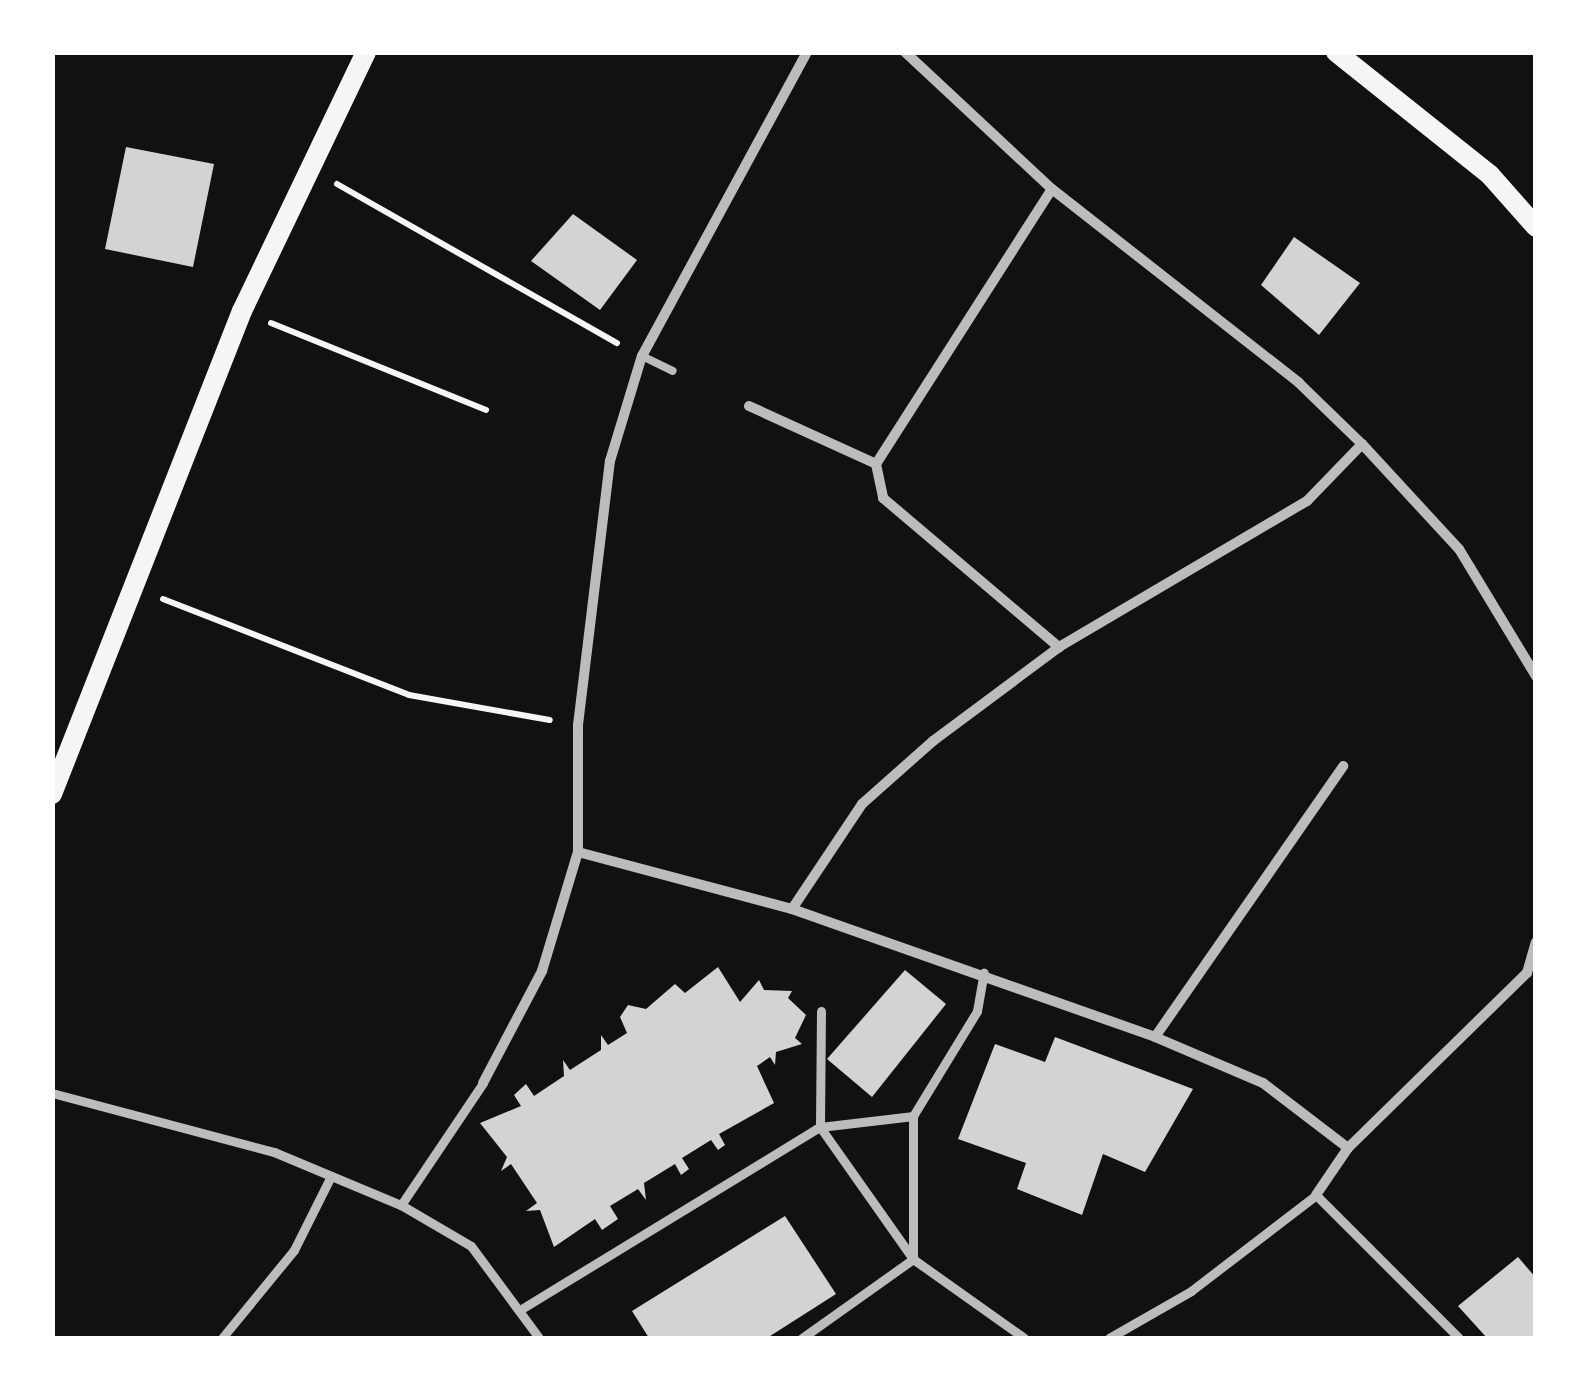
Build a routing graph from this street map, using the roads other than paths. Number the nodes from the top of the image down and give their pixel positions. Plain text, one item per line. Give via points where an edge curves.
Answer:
1 (366, 52) edge
2 (807, 52) edge
3 (905, 52) edge
4 (1336, 52) edge
5 (1052, 188) junction
6 (1536, 227) edge
7 (642, 356) junction
8 (673, 371) dead end
9 (737, 400) dead end
10 (749, 406) joint
11 (1362, 444) junction
12 (876, 464) junction
13 (1059, 647) junction
14 (1536, 676) edge
15 (1343, 766) dead end
16 (52, 794) edge
17 (578, 852) junction
18 (792, 909) junction
19 (1536, 942) edge
20 (984, 973) junction
21 (1531, 976) edge
22 (821, 1011) dead end
23 (1156, 1037) junction
24 (483, 1083) joint
25 (52, 1092) edge
26 (913, 1116) junction
27 (820, 1127) junction
28 (1348, 1148) junction
29 (331, 1176) junction
30 (1316, 1195) junction
31 (401, 1205) junction
32 (913, 1259) junction
33 (523, 1308) junction
34 (222, 1338) edge
35 (540, 1338) edge
36 (802, 1338) edge
37 (1024, 1338) edge
38 (1108, 1338) edge
39 (1459, 1338) edge

1 - 16 main road via 304,167 242,311
2 - 7 street
3 - 5 street
4 - 6 main road via 1490,176
5 - 11 street via 1299,383
5 - 12 street
7 - 8 lane
7 - 17 street via 610,461 578,725
9 - 10 lane
10 - 12 street
11 - 13 street via 1306,501
11 - 14 street via 1459,549
12 - 13 street via 883,498
13 - 18 street via 862,804
15 - 23 street
17 - 18 street
17 - 24 street via 542,971
18 - 20 street
19 - 21 street
20 - 23 street
20 - 26 street via 977,1011
21 - 28 street
22 - 27 street
23 - 28 street via 1263,1083
24 - 31 street
25 - 29 street
26 - 27 street
26 - 32 street
27 - 32 street
27 - 33 street
28 - 30 street
29 - 31 street
29 - 34 street via 294,1250
30 - 38 street via 1190,1291
30 - 39 street
31 - 33 street via 471,1246
32 - 36 street
32 - 37 street
33 - 35 street

